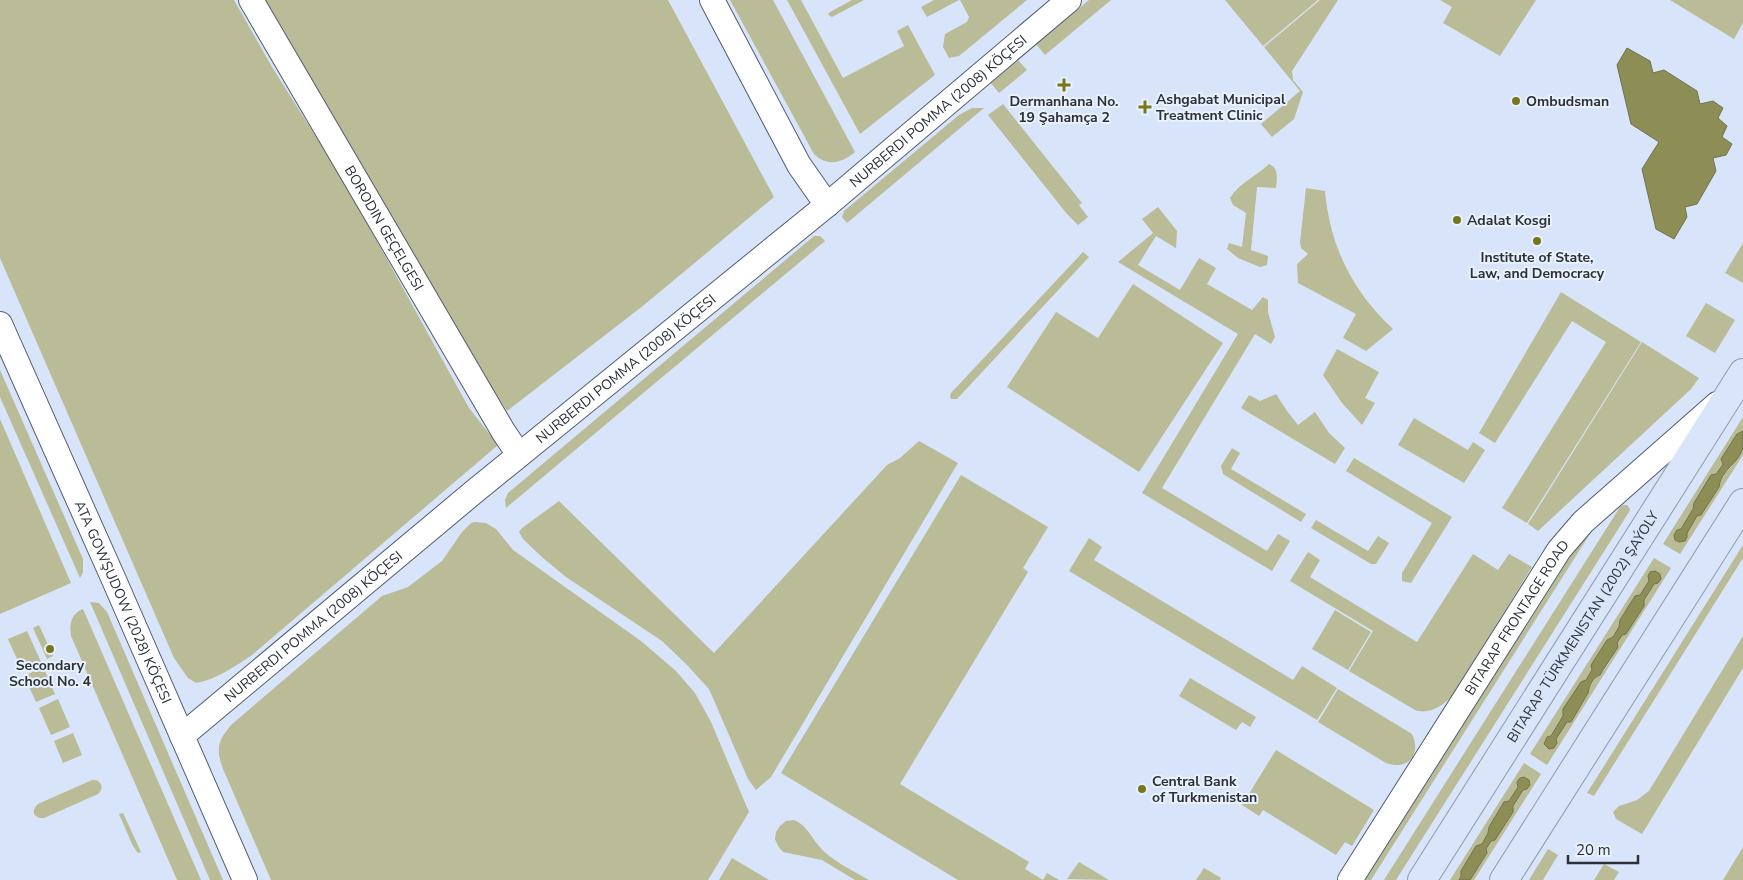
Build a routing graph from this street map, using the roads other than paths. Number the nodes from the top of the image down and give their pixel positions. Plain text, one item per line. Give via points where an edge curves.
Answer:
1 (251, 0) edge
2 (712, 0) edge
3 (1069, 0) edge
4 (827, 206) junction
5 (0, 324) edge
6 (1737, 383) edge
7 (519, 455) junction
8 (1743, 503) edge
9 (182, 736) junction
10 (244, 880) edge
11 (1350, 880) edge
12 (1422, 880) edge
13 (1504, 880) edge

1 - 7 street, BORODIN GEÇELGESI
2 - 4 street via 799,165
3 - 4 street, NURBERDI POMMA (2008) KÖÇESI
4 - 7 street, NURBERDI POMMA (2008) KÖÇESI
5 - 9 street, ATA GOWŞUDOW (2028) KÖÇESI
6 - 11 street, BITARAP FRONTAGE ROAD via 1564,543
6 - 12 main road, BITARAP TÜRKMENISTAN (2002) ŞAÝOLY
7 - 9 street, NURBERDI POMMA (2008) KÖÇESI
8 - 13 main road
9 - 10 street, ATA GOWŞUDOW (2028) KÖÇESI

